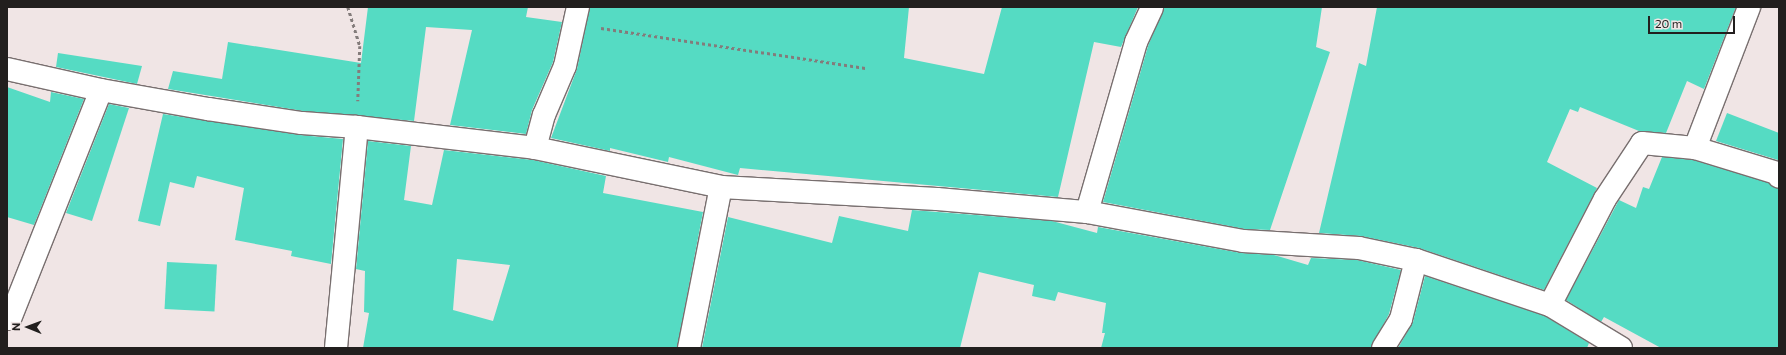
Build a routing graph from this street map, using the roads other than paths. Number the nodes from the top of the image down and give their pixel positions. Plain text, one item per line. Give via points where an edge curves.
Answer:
1 (1152, 7) edge
2 (1749, 7) edge
3 (577, 15) edge
4 (7, 69) edge
5 (101, 90) junction
6 (357, 127) junction
7 (535, 148) junction
8 (1695, 148) junction
9 (1779, 177) edge
10 (721, 186) junction
11 (1087, 212) junction
12 (1416, 260) junction
13 (1550, 305) junction
14 (7, 318) edge
15 (336, 348) edge
16 (689, 348) edge
17 (1383, 348) edge
18 (1621, 348) edge

1 - 11 street via 1136,42
2 - 8 street
3 - 7 street via 565,66 544,115
4 - 5 street
5 - 6 street via 302,123
5 - 14 street via 10,319
6 - 7 street
6 - 15 street
7 - 10 street
8 - 9 street via 1777,173
8 - 13 street via 1642,143 1605,199
10 - 11 street via 937,198
10 - 16 street
11 - 12 street via 1243,241 1359,248
12 - 13 street
12 - 17 street via 1402,319
13 - 18 street

